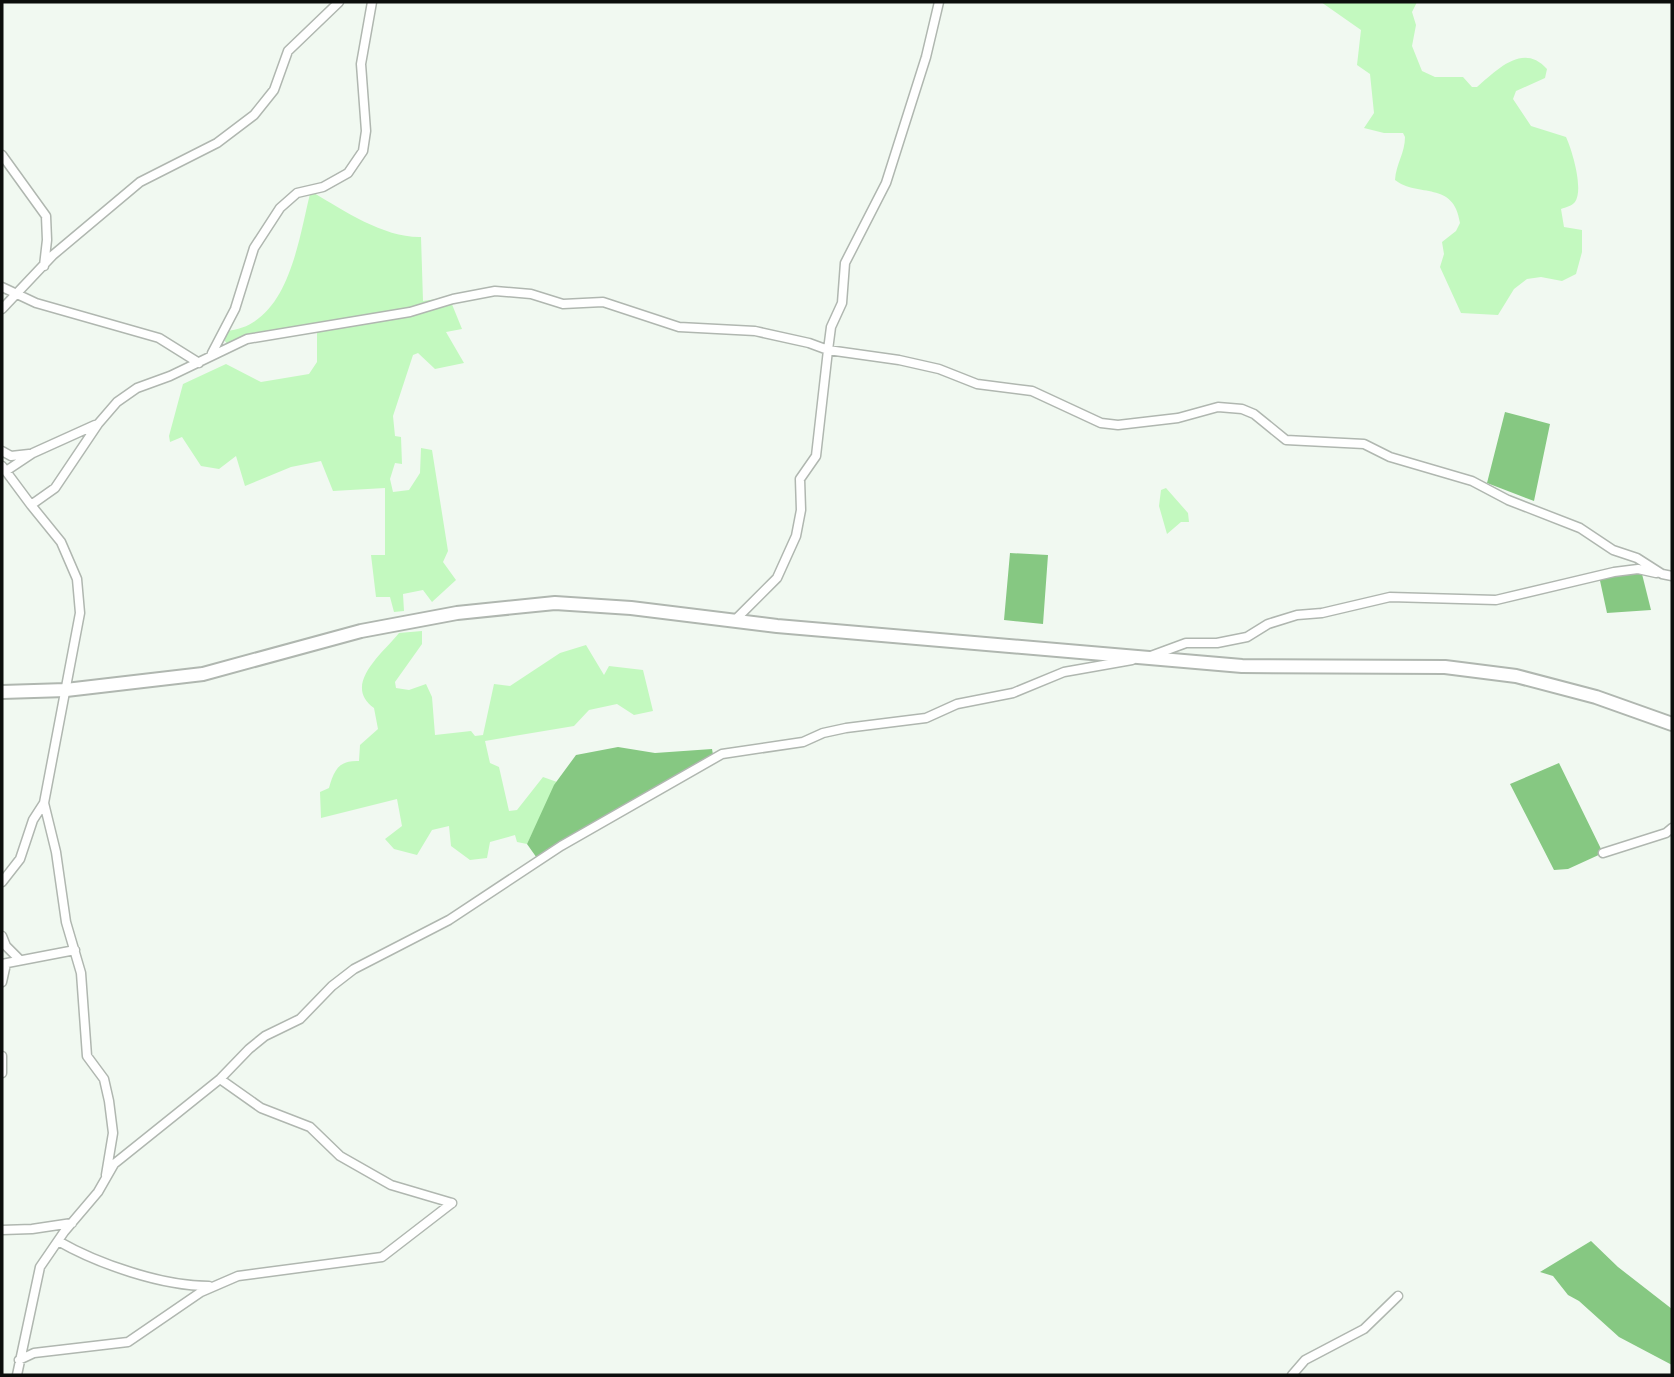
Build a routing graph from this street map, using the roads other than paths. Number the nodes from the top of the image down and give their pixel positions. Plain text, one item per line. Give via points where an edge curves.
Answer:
1 (339, 2) edge
2 (372, 2) edge
3 (939, 2) edge
4 (2, 155) edge
5 (43, 269) junction
6 (2, 287) edge
7 (18, 295) junction
8 (2, 309) edge
9 (828, 350) junction
10 (211, 355) junction
11 (199, 363) junction
12 (97, 424) junction
13 (2, 451) edge
14 (33, 453) junction
15 (4, 468) edge
16 (31, 505) junction
17 (1662, 574) junction
18 (1672, 576) edge
19 (736, 619) junction
20 (1147, 657) junction
21 (66, 690) junction
22 (2, 692) edge
23 (1672, 724) edge
24 (44, 803) junction
25 (1672, 828) edge
26 (1604, 853) dead end
27 (2, 882) edge
28 (2, 936) edge
29 (75, 950) junction
30 (20, 960) junction
31 (4, 964) edge
32 (2, 982) edge
33 (2, 1056) edge
34 (2, 1073) edge
35 (220, 1079) junction
36 (106, 1175) junction
37 (72, 1223) junction
38 (2, 1230) edge
39 (58, 1241) junction
40 (212, 1286) junction
41 (1398, 1296) dead end
42 (19, 1360) junction
43 (17, 1375) edge
44 (1292, 1375) edge

1 - 5 street via 288,51 274,90 254,115 217,143 140,181
2 - 10 street via 361,64 363,151 348,173 323,187 297,193 280,208 254,248 235,309
3 - 9 street via 886,183 845,263 842,303 831,327
4 - 5 street via 46,216
5 - 7 street
6 - 7 street
7 - 8 street
7 - 11 street via 159,338
9 - 10 street via 764,333 679,327 603,302 563,304 531,294 495,291 410,312 264,335
9 - 17 street via 899,360 977,384 1032,391 1101,423 1178,418 1218,407 1242,409 1286,440 1364,444 1390,457 1472,481 1580,528
9 - 19 street via 816,456 800,479 802,510 796,536 777,578
10 - 11 street
11 - 12 street via 137,388
12 - 14 street
12 - 16 street via 55,488
13 - 14 street via 11,456
14 - 15 street
15 - 16 street
16 - 21 street via 61,542 77,579 80,613
17 - 18 street
17 - 20 street via 1638,569 1614,572 1496,600 1390,597 1297,615 1247,637 1186,643
19 - 20 street
19 - 21 street via 631,608 525,605 362,631 203,674
20 - 23 street via 1242,666 1445,667 1516,676
20 - 35 street via 1064,672 1013,693 957,704 926,718 846,728 803,742 722,754 586,831 449,920 354,969 300,1019 249,1049
21 - 22 street
21 - 24 street
24 - 27 street via 20,859
24 - 29 street
25 - 26 street
28 - 30 street
29 - 30 street
29 - 36 street via 87,1056 104,1079 109,1101 113,1139
30 - 31 street
31 - 32 street
33 - 34 street
35 - 36 street
35 - 40 street via 261,1108 310,1127 340,1156 391,1185 452,1203 382,1256 238,1276
36 - 37 street
37 - 38 street
37 - 39 street
39 - 40 street via 92,1259 138,1273
39 - 42 street via 40,1267
40 - 42 street via 128,1342 34,1353
41 - 44 street via 1364,1329 1305,1360
42 - 43 street

